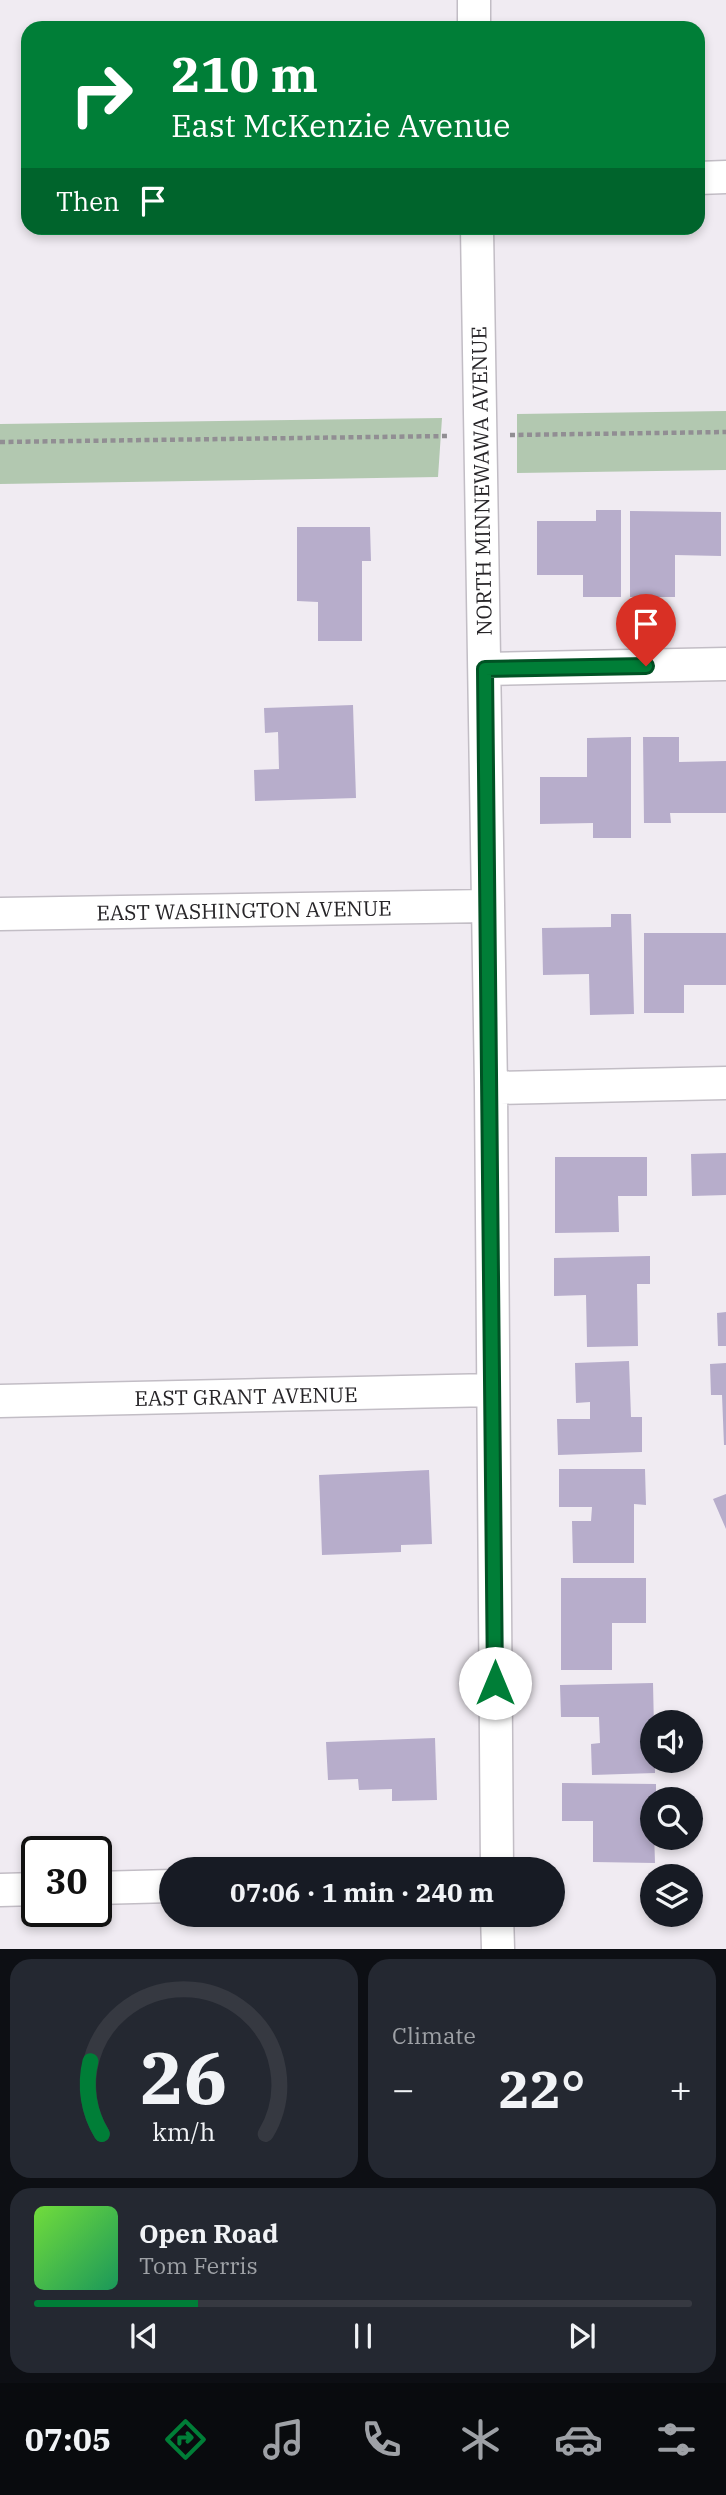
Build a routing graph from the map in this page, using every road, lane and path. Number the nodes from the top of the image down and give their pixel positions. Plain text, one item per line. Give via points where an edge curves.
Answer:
1 (474, 0) edge
2 (474, 21) edge
3 (726, 177) edge
4 (705, 178) edge
5 (477, 235) edge
6 (726, 432) edge
7 (479, 435) junction
8 (0, 442) edge
9 (726, 664) edge
10 (485, 669) junction
11 (487, 906) junction
12 (0, 914) edge
13 (726, 1083) edge
14 (491, 1088) junction
15 (493, 1390) junction
16 (0, 1401) edge
17 (497, 1857) edge
18 (159, 1886) edge
19 (112, 1888) edge
20 (21, 1890) edge
21 (0, 1891) edge
22 (497, 1927) edge
23 (498, 1949) edge

1 - 2 street
3 - 4 street
5 - 7 street, NORTH MINNEWAWA AVENUE
6 - 7 path
7 - 8 path
7 - 10 street, NORTH MINNEWAWA AVENUE
9 - 10 street
10 - 11 street, NORTH MINNEWAWA AVENUE
11 - 12 street, EAST WASHINGTON AVENUE
11 - 14 street, NORTH MINNEWAWA AVENUE
13 - 14 street
14 - 15 street, NORTH MINNEWAWA AVENUE
15 - 16 street, EAST GRANT AVENUE
15 - 17 street, NORTH MINNEWAWA AVENUE
18 - 19 street
20 - 21 street
22 - 23 street

